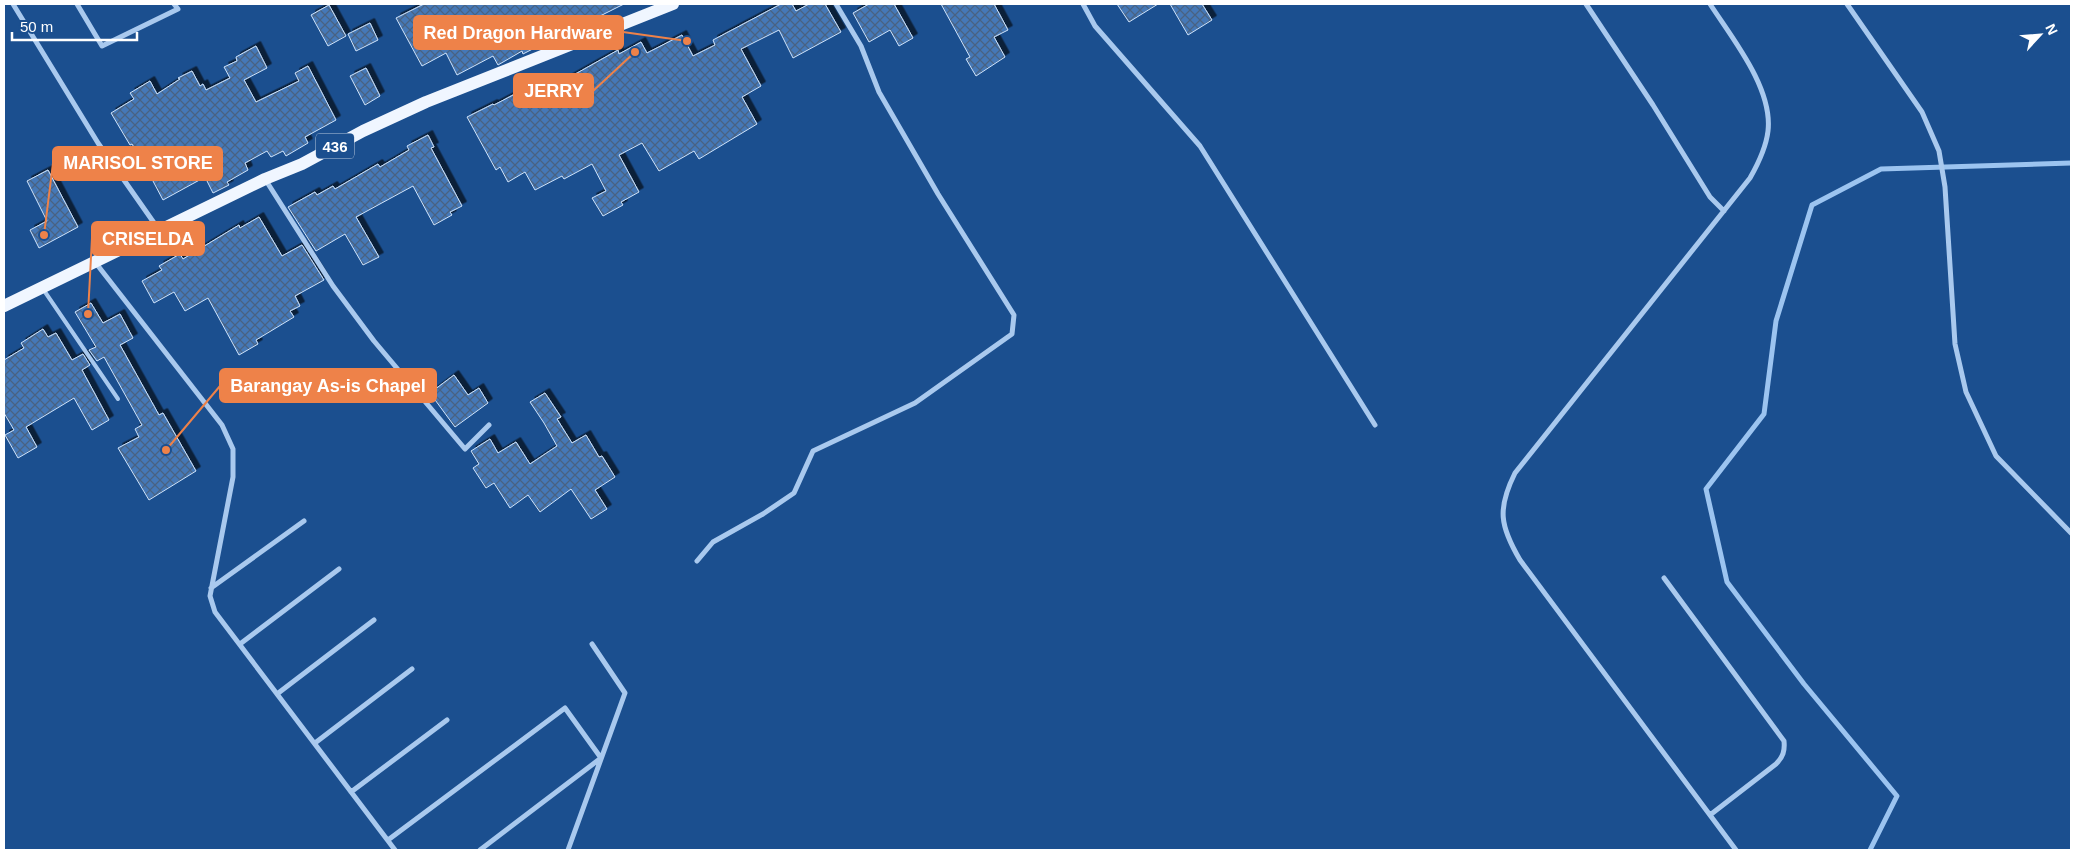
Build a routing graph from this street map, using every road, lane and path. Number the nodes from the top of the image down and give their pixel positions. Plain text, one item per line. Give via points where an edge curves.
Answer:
1 (13, 4) edge
2 (77, 4) edge
3 (174, 4) edge
4 (673, 4) edge
5 (836, 4) edge
6 (1083, 4) edge
7 (1586, 4) edge
8 (1710, 4) edge
9 (1847, 4) edge
10 (265, 179) junction
11 (1724, 211) junction
12 (160, 230) junction
13 (94, 262) junction
14 (42, 288) junction
15 (4, 306) edge
16 (118, 399) dead end
17 (489, 425) dead end
18 (1375, 425) dead end
19 (304, 522) dead end
20 (2071, 533) edge
21 (697, 561) dead end
22 (339, 569) dead end
23 (1664, 578) dead end
24 (211, 588) junction
25 (374, 620) dead end
26 (240, 644) junction
27 (592, 644) dead end
28 (412, 669) dead end
29 (277, 694) junction
30 (447, 720) dead end
31 (315, 743) junction
32 (601, 758) junction
33 (351, 792) junction
34 (1710, 814) junction
35 (388, 840) junction
36 (395, 850) edge
37 (480, 850) edge
38 (568, 850) edge
39 (1736, 850) edge

1 - 12 street via 98,143
2 - 3 street via 102,46 178,9
4 - 10 main road, 436 via 426,102
5 - 21 street via 861,46 879,92 1014,315 1012,334 915,403 812,451 794,493 713,542
6 - 18 street via 1095,26 1200,146
7 - 11 street via 1710,197
8 - 11 street via 1750,68 1760,88 1768,118 1768,132 1758,164
9 - 20 street via 1922,112 1938,151 1945,187 1955,344 1966,392 1996,456
10 - 12 main road, 436
10 - 17 street via 350,310 465,449
11 - 34 street via 1514,473 1504,493 1502,520 1508,540 1520,560
12 - 13 main road, 436
13 - 14 main road, 436
13 - 24 street via 222,425 233,449 233,476
14 - 15 main road, 436
14 - 16 lane
19 - 24 street
22 - 26 street
23 - 34 street via 1784,741 1782,758 1776,764
24 - 26 street via 215,612
25 - 29 street
26 - 29 street
27 - 32 street via 625,693
28 - 31 street
29 - 31 street
30 - 33 street
31 - 33 street
32 - 35 street via 565,708
32 - 37 street
32 - 38 street
33 - 35 street
34 - 39 street
35 - 36 street

